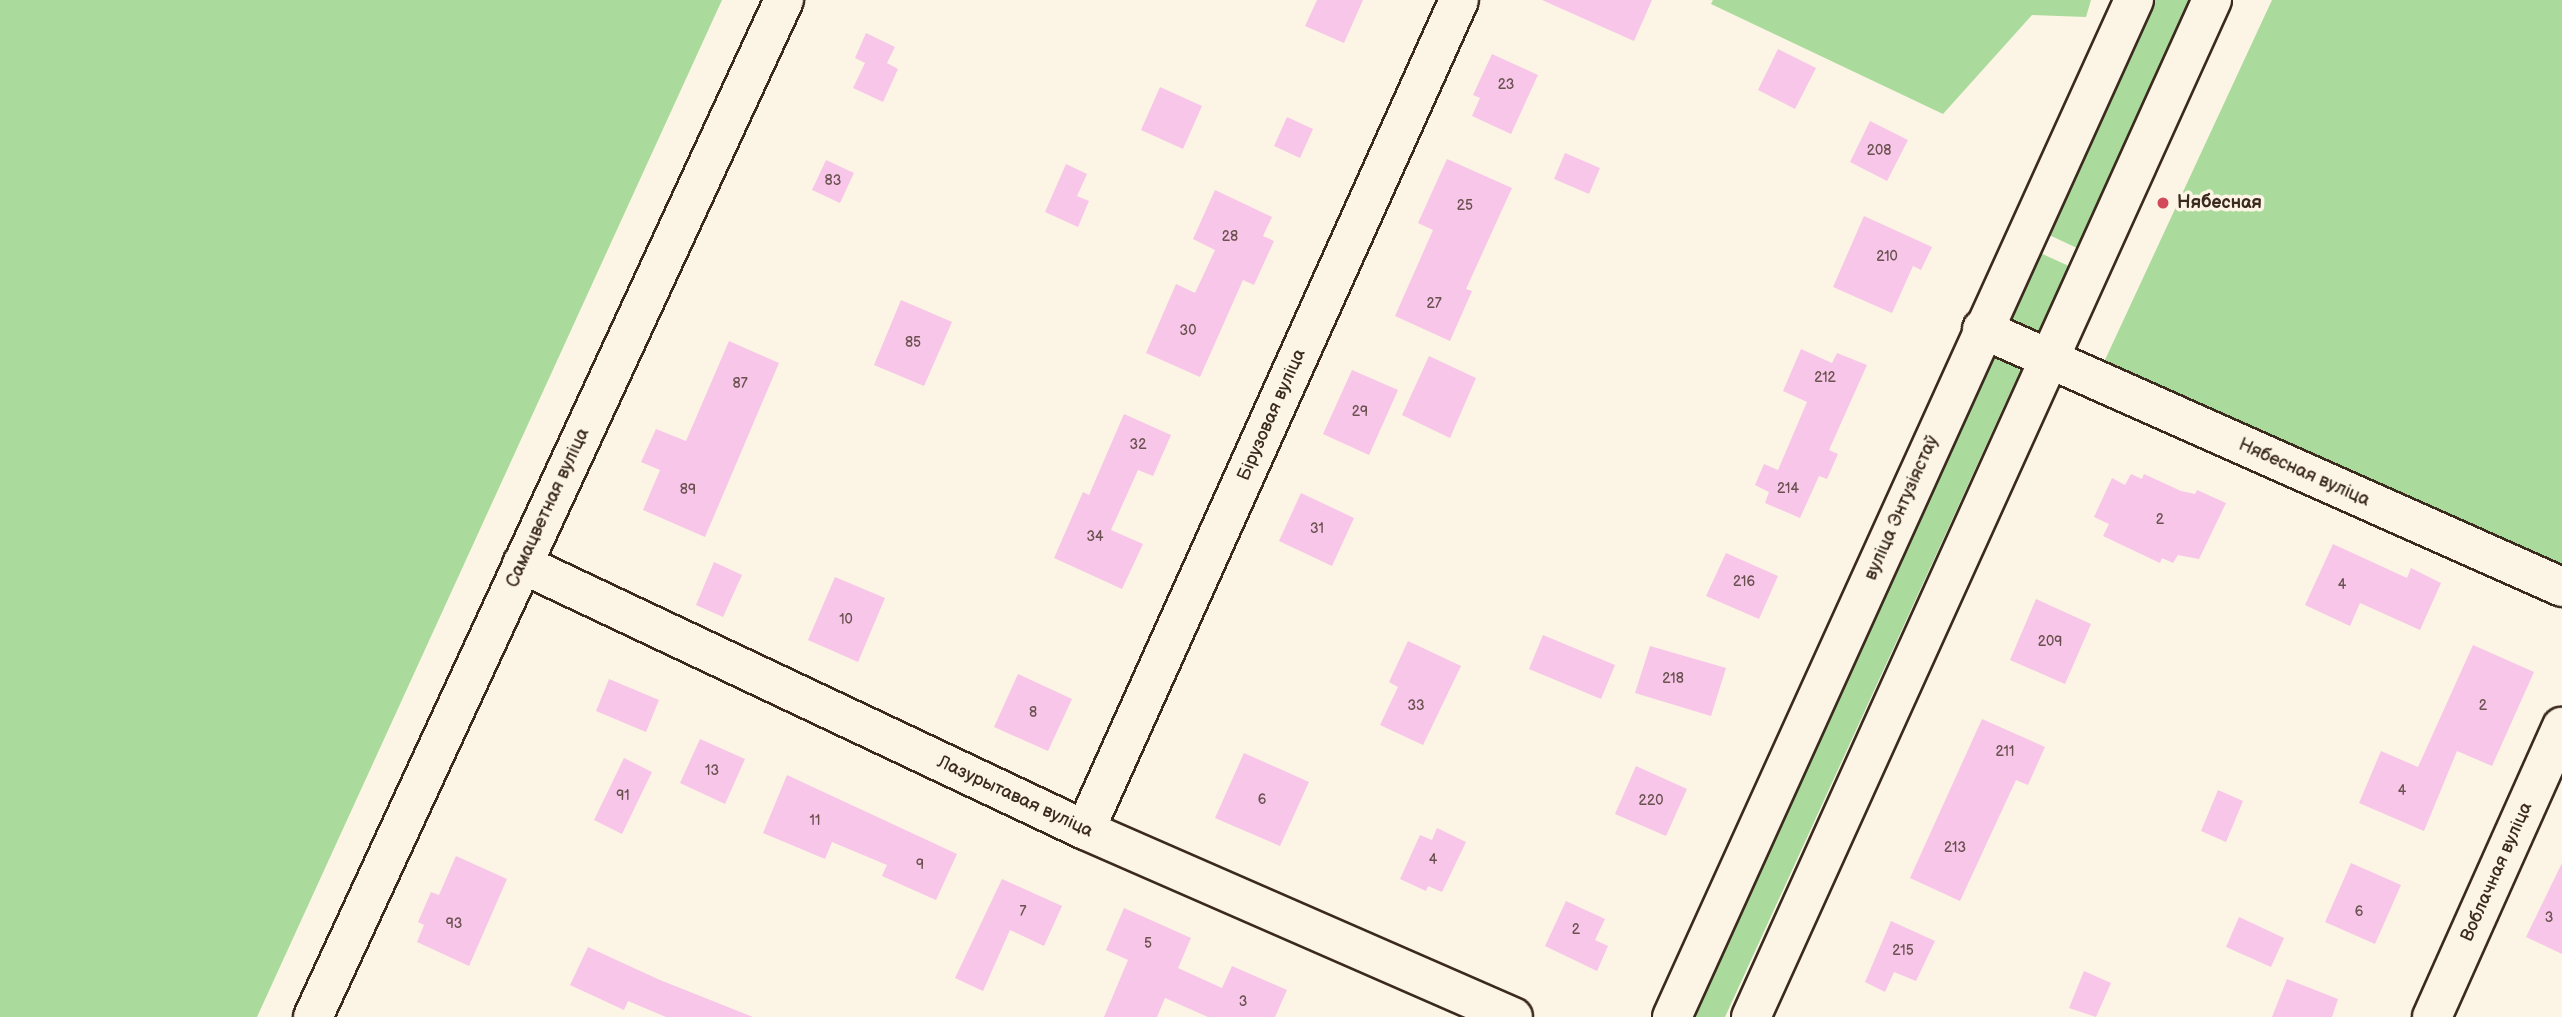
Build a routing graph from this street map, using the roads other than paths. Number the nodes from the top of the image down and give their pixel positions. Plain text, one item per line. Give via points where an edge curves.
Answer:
1 (784, 0) edge
2 (1459, 0) edge
3 (2134, 0) edge
4 (2211, 0) edge
5 (1982, 329) junction
6 (2047, 358) junction
7 (522, 564) junction
8 (2562, 587) edge
9 (2562, 727) edge
10 (1084, 830) junction
11 (313, 1017) edge
12 (1513, 1017) edge
13 (1672, 1017) edge
14 (1751, 1017) edge
15 (2432, 1017) edge

1 - 7 street, Самацветная вуліца
2 - 10 street, Бірузовая вуліца
3 - 5 street, вуліца Энтузіястаў
4 - 6 street
5 - 6 street, Нябесная вуліца
5 - 13 street, вуліца Энтузіястаў
6 - 8 street, Нябесная вуліца
6 - 14 street
7 - 10 street, Лазурытавая вуліца
7 - 11 street, Самацветная вуліца
9 - 15 street, Воблачная вуліца
10 - 12 street, Лазурытавая вуліца

